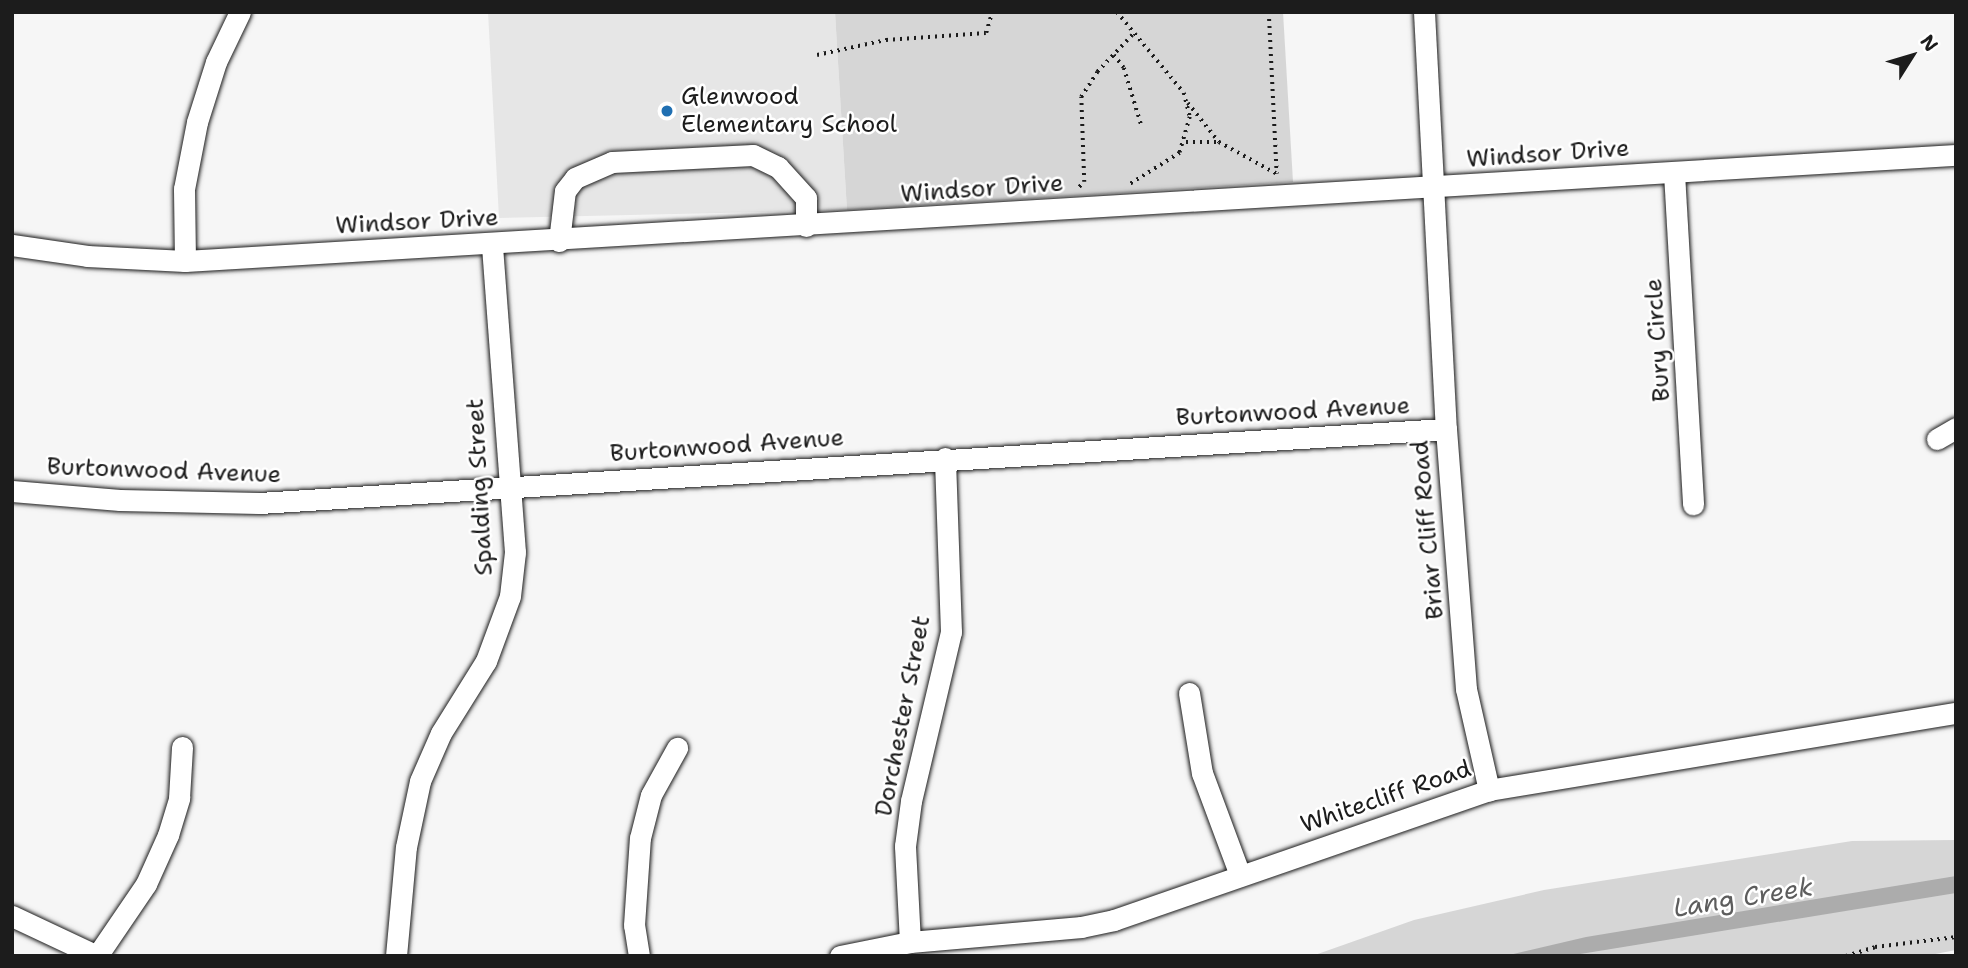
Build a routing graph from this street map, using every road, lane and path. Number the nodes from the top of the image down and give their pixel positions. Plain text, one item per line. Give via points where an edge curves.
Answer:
1 (240, 12) edge
2 (992, 12) edge
3 (1117, 12) edge
4 (1269, 12) edge
5 (1424, 12) edge
6 (1133, 34) junction
7 (817, 55) dead end
8 (1114, 55) junction
9 (1188, 102) junction
10 (1141, 124) dead end
11 (1186, 142) junction
12 (1219, 142) junction
13 (1956, 155) edge
14 (1674, 173) junction
15 (1277, 174) junction
16 (1287, 180) dead end
17 (1079, 187) dead end
18 (1123, 187) dead end
19 (1433, 188) junction
20 (806, 226) junction
21 (559, 241) junction
22 (12, 245) edge
23 (492, 245) junction
24 (185, 261) junction
25 (1956, 428) edge
26 (1446, 429) junction
27 (1937, 439) dead end
28 (945, 458) junction
29 (509, 487) junction
30 (12, 491) edge
31 (1693, 504) dead end
32 (1189, 692) dead end
33 (1956, 713) edge
34 (182, 747) dead end
35 (677, 748) dead end
36 (1489, 790) junction
37 (1240, 875) junction
38 (12, 916) edge
39 (1956, 937) edge
40 (910, 942) junction
41 (97, 956) edge
42 (396, 956) edge
43 (639, 956) edge
44 (840, 956) edge
45 (1846, 956) edge

1 - 24 street via 216,62 197,122 184,189
2 - 7 path via 986,33 886,40
3 - 6 path
4 - 15 path
5 - 19 street, Briar Cliff Road
6 - 8 path
6 - 9 path via 1153,51
8 - 10 path via 1124,68
8 - 17 path via 1081,97 1084,182
9 - 11 path
9 - 12 path
11 - 12 path
11 - 18 path via 1172,160
12 - 15 path
13 - 14 street, Windsor Drive
14 - 19 street, Windsor Drive
14 - 31 street, Bury Circle
15 - 16 path
19 - 20 street, Windsor Drive
19 - 26 street, Briar Cliff Road
20 - 21 street, Windsor Drive
20 - 21 street via 806,198 778,167 753,155 612,162 575,178 565,191
21 - 23 street, Windsor Drive
22 - 24 street, Windsor Drive via 87,256
23 - 24 street, Windsor Drive
23 - 29 street, Spalding Street
25 - 27 street
26 - 28 street, Burtonwood Avenue
26 - 36 street, Briar Cliff Road via 1466,689
28 - 29 street, Burtonwood Avenue
28 - 40 street, Dorchester Street via 951,632 911,801 905,846
29 - 30 street, Burtonwood Avenue via 259,503 120,500
29 - 42 street, Spalding Street via 514,552 505,621 441,733 420,781 406,846
32 - 37 street via 1202,773
33 - 36 street, Whitecliff Road
34 - 41 street via 179,798 168,835 146,884
35 - 43 street via 651,795 640,838 634,925
36 - 37 street, Whitecliff Road
37 - 40 street, Whitecliff Road via 1081,927
38 - 41 street
39 - 45 path via 1875,947
40 - 44 street, Whitecliff Road

